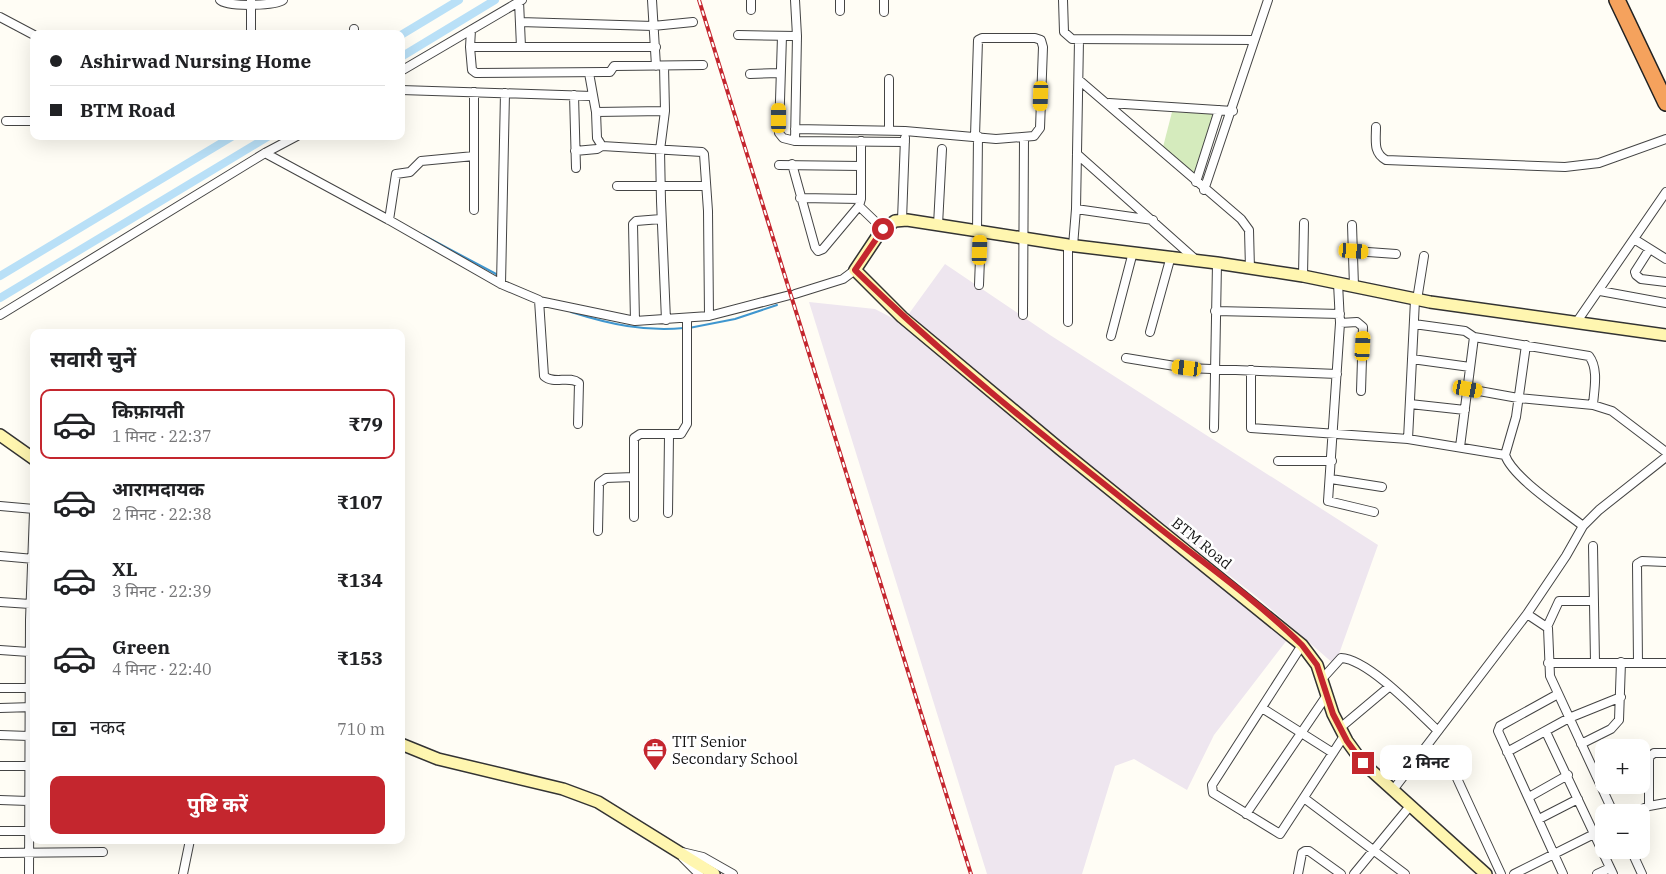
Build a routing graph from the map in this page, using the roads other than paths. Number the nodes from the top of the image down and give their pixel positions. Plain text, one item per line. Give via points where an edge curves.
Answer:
1 (220, 0) edge
2 (283, 0) edge
3 (652, 0) edge
4 (751, 0) edge
5 (795, 0) edge
6 (840, 0) edge
7 (884, 0) edge
8 (1063, 0) edge
9 (1268, 0) edge
10 (1617, 0) edge
11 (1626, 0) edge
12 (520, 1) edge
13 (251, 2) edge
14 (751, 10) dead end
15 (840, 11) dead end
16 (884, 12) dead end
17 (0, 17) edge
18 (520, 22) junction
19 (693, 22) dead end
20 (653, 26) junction
21 (251, 30) edge
22 (471, 30) junction
23 (30, 33) edge
24 (738, 34) dead end
25 (782, 36) junction
26 (797, 36) junction
27 (1079, 40) junction
28 (1254, 40) junction
29 (656, 46) junction
30 (470, 47) junction
31 (521, 47) junction
32 (703, 65) dead end
33 (660, 66) junction
34 (405, 69) edge
35 (589, 73) junction
36 (779, 73) junction
37 (750, 74) dead end
38 (889, 79) dead end
39 (1079, 80) junction
40 (1666, 86) edge
41 (405, 90) edge
42 (474, 92) junction
43 (505, 93) junction
44 (574, 95) junction
45 (592, 96) junction
46 (1109, 103) junction
47 (1666, 103) edge
48 (1219, 110) junction
49 (665, 111) junction
50 (1233, 111) junction
51 (596, 112) junction
52 (6, 121) dead end
53 (30, 121) edge
54 (1376, 127) dead end
55 (795, 129) junction
56 (889, 130) junction
57 (905, 131) junction
58 (977, 136) junction
59 (1024, 138) junction
60 (1666, 139) edge
61 (290, 140) edge
62 (795, 141) junction
63 (861, 141) junction
64 (905, 142) junction
65 (602, 146) junction
66 (942, 149) dead end
67 (660, 150) junction
68 (576, 151) junction
69 (266, 153) junction
70 (1077, 154) junction
71 (474, 156) junction
72 (792, 164) junction
73 (779, 165) dead end
74 (861, 166) junction
75 (576, 168) dead end
76 (1196, 182) junction
77 (617, 186) dead end
78 (661, 186) junction
79 (706, 186) junction
80 (1204, 190) junction
81 (1666, 192) edge
82 (800, 198) junction
83 (860, 203) junction
84 (1076, 209) junction
85 (474, 210) dead end
86 (661, 219) junction
87 (389, 220) junction
88 (902, 220) junction
89 (1153, 220) junction
90 (1304, 223) dead end
91 (938, 225) junction
92 (1352, 225) dead end
93 (883, 229) junction
94 (979, 232) junction
95 (1025, 239) junction
96 (1634, 239) junction
97 (1071, 246) junction
98 (1649, 250) junction
99 (1354, 251) junction
100 (1133, 252) junction
101 (1396, 254) dead end
102 (1171, 256) junction
103 (1424, 256) dead end
104 (1195, 259) junction
105 (1666, 259) edge
106 (1216, 262) junction
107 (1250, 269) junction
108 (855, 270) junction
109 (1303, 276) junction
110 (1666, 282) edge
111 (1338, 283) junction
112 (501, 284) junction
113 (979, 285) dead end
114 (1354, 286) junction
115 (1600, 291) junction
116 (1416, 300) junction
117 (540, 301) junction
118 (1666, 302) edge
119 (1215, 311) junction
120 (1340, 314) junction
121 (0, 315) edge
122 (1023, 315) dead end
123 (709, 316) junction
124 (666, 320) junction
125 (635, 321) junction
126 (1068, 322) dead end
127 (1340, 323) junction
128 (1576, 323) junction
129 (1414, 324) junction
130 (687, 325) junction
131 (1150, 332) dead end
132 (1666, 335) edge
133 (1111, 336) dead end
134 (1474, 338) junction
135 (1526, 345) junction
136 (1126, 358) dead end
137 (1412, 359) junction
138 (1470, 367) junction
139 (1215, 369) junction
140 (1251, 370) junction
141 (1337, 374) junction
142 (1468, 389) junction
143 (1361, 391) dead end
144 (1518, 398) junction
145 (1410, 404) junction
146 (1593, 405) junction
147 (1464, 410) junction
148 (578, 424) dead end
149 (1214, 428) dead end
150 (1334, 435) junction
151 (0, 436) edge
152 (669, 436) junction
153 (1408, 438) junction
154 (1460, 447) junction
155 (1666, 452) edge
156 (1505, 455) junction
157 (30, 456) edge
158 (1666, 457) edge
159 (1278, 461) dead end
160 (1332, 461) junction
161 (634, 477) junction
162 (1331, 479) junction
163 (1382, 487) dead end
164 (0, 506) edge
165 (30, 510) edge
166 (1374, 512) dead end
167 (668, 513) dead end
168 (634, 517) dead end
169 (1583, 526) junction
170 (598, 531) dead end
171 (1593, 546) dead end
172 (0, 556) edge
173 (30, 559) edge
174 (1666, 562) edge
175 (1594, 601) junction
176 (0, 602) edge
177 (30, 604) edge
178 (1527, 614) junction
179 (1547, 627) junction
180 (1302, 645) junction
181 (0, 650) edge
182 (30, 652) edge
183 (1595, 662) junction
184 (1621, 662) junction
185 (1548, 663) junction
186 (1638, 663) junction
187 (1666, 663) edge
188 (1322, 679) junction
189 (30, 682) edge
190 (1390, 686) junction
191 (0, 688) edge
192 (29, 688) junction
193 (30, 694) edge
194 (1327, 694) junction
195 (1558, 694) junction
196 (1621, 697) junction
197 (30, 707) edge
198 (0, 708) edge
199 (1262, 708) junction
200 (1569, 718) junction
201 (1438, 731) junction
202 (1342, 732) junction
203 (1546, 732) junction
204 (1301, 733) junction
205 (0, 735) edge
206 (30, 738) edge
207 (1581, 744) junction
208 (405, 746) edge
209 (1507, 752) junction
210 (1333, 753) junction
211 (1666, 753) edge
212 (0, 766) edge
213 (30, 769) edge
214 (1455, 774) dead end
215 (1568, 775) junction
216 (1393, 790) junction
217 (1529, 797) junction
218 (1304, 798) junction
219 (1578, 798) junction
220 (0, 800) edge
221 (1666, 803) edge
222 (1609, 804) edge
223 (1648, 804) edge
224 (30, 806) edge
225 (1410, 806) junction
226 (1650, 806) edge
227 (1246, 814) junction
228 (1538, 819) junction
229 (0, 831) edge
230 (28, 831) junction
231 (1595, 834) joint
232 (189, 844) edge
233 (1374, 850) junction
234 (677, 851) junction
235 (103, 852) dead end
236 (0, 853) edge
237 (29, 853) junction
238 (1554, 855) junction
239 (1606, 859) edge
240 (1635, 859) edge
241 (1611, 871) edge
242 (29, 874) edge
243 (183, 874) edge
244 (699, 874) edge
245 (714, 874) edge
246 (733, 874) edge
247 (1298, 874) edge
248 (1341, 874) edge
249 (1354, 874) edge
250 (1405, 874) edge
251 (1486, 874) edge
252 (1501, 874) edge
253 (1514, 874) edge
254 (1563, 874) edge
255 (1597, 874) edge
256 (1642, 874) edge

1 - 13 street via 228,4
2 - 13 street via 272,5
3 - 20 street
4 - 14 street
5 - 26 street
6 - 15 street
7 - 16 street
8 - 27 street via 1064,32 1068,38
9 - 28 street
10 - 47 highway
11 - 40 highway
12 - 18 street
12 - 22 street
13 - 21 street
17 - 23 street
18 - 20 street
18 - 31 street
19 - 20 street
20 - 29 street
22 - 30 street
22 - 34 street
24 - 25 street
25 - 26 street
25 - 36 street
26 - 55 street
27 - 28 street
27 - 39 street
28 - 50 street
29 - 31 street
29 - 33 street
30 - 31 street
30 - 35 street via 472,70 476,73
32 - 33 street
33 - 35 street via 614,66 609,72
33 - 49 street
35 - 45 street
36 - 37 street
36 - 62 street via 779,133 783,138
38 - 56 street
39 - 46 street
39 - 70 street
41 - 42 street
42 - 43 street
42 - 71 street
43 - 44 street
43 - 112 street
44 - 45 street
44 - 68 street
45 - 51 street
46 - 48 street
46 - 76 street
48 - 50 street
48 - 76 street
49 - 51 street
49 - 67 street
50 - 80 street
51 - 65 street via 597,138
52 - 53 street
54 - 60 street via 1375,147 1379,156 1386,160 1565,167 1599,163
55 - 56 street
55 - 62 street
56 - 57 street
57 - 58 street
57 - 64 street
58 - 59 street
58 - 59 street via 978,40 1035,38 1043,42 1040,128 1034,136
58 - 94 street
59 - 95 street
61 - 69 street
62 - 63 street
63 - 64 street
63 - 74 street
64 - 88 street
65 - 67 street
65 - 68 street
66 - 91 street
67 - 78 street
67 - 79 street via 702,152
68 - 75 street
69 - 87 street
69 - 121 street
70 - 84 street
70 - 89 street
71 - 85 street
71 - 87 street via 421,161 410,172 396,174
72 - 73 street
72 - 74 street
72 - 82 street
74 - 83 street
76 - 80 street
77 - 78 street
78 - 79 street
78 - 86 street
79 - 123 street
80 - 107 street via 1241,219 1249,230
81 - 96 street
82 - 83 street
82 - 83 street via 818,251
83 - 93 street
84 - 89 street
84 - 97 street
86 - 124 street
86 - 125 street via 633,224
87 - 112 street
88 - 91 street
88 - 93 street
89 - 104 street
90 - 109 street
91 - 94 street
92 - 99 street
93 - 108 street
94 - 95 street
94 - 113 street
95 - 97 street
95 - 122 street
96 - 98 street
96 - 115 street
97 - 100 street
97 - 126 street
98 - 105 street
98 - 110 street via 1636,275 1641,279
99 - 101 street
99 - 114 street
100 - 102 street
100 - 133 street
102 - 104 street
102 - 131 street
103 - 116 street
104 - 106 street
106 - 107 street
106 - 119 street
107 - 109 street
108 - 123 street via 843,280
108 - 180 street, BTM Road via 909,323
109 - 111 street
111 - 114 street
111 - 120 street
112 - 117 street
114 - 116 street
115 - 118 street
115 - 128 street
116 - 128 street
116 - 129 street
117 - 125 street
117 - 148 street via 544,376 579,383
119 - 120 street
119 - 139 street
120 - 127 street
123 - 130 street
124 - 125 street
124 - 130 street
127 - 141 street
127 - 143 street via 1357,322 1363,326
128 - 132 street
129 - 134 street via 1465,331
129 - 137 street
130 - 152 street via 687,424 681,434
134 - 135 street
134 - 138 street
135 - 144 street
135 - 146 street via 1589,356 1595,370
136 - 139 street
137 - 138 street
137 - 145 street
138 - 142 street
139 - 140 street
139 - 149 street
140 - 141 street
140 - 150 street via 1251,428
141 - 150 street
142 - 144 street
142 - 147 street
144 - 146 street
144 - 156 street
145 - 147 street
145 - 153 street
146 - 155 street via 1612,411
147 - 154 street
150 - 153 street
150 - 160 street
151 - 157 street
152 - 161 street via 636,435 633,442
152 - 167 street
153 - 154 street
154 - 156 street
156 - 169 street via 1508,464 1532,486
158 - 169 street
159 - 160 street
160 - 162 street
161 - 168 street
161 - 170 street via 601,480
162 - 163 street
162 - 166 street via 1330,504
164 - 165 street
169 - 178 street
171 - 175 street
172 - 173 street
174 - 186 street via 1642,561 1637,564
175 - 179 street via 1559,601
175 - 183 street
176 - 177 street
178 - 179 street
178 - 201 street
179 - 185 street
180 - 188 street, BTM Road via 1317,665
180 - 199 street
181 - 182 street
183 - 184 street
183 - 185 street
184 - 186 street
184 - 196 street
185 - 195 street
186 - 187 street
188 - 190 street via 1341,658 1351,658
188 - 194 street, BTM Road
189 - 192 street
190 - 201 street
190 - 202 street
191 - 192 street
192 - 193 street
194 - 202 street, BTM Road
194 - 204 street
195 - 200 street
195 - 209 street via 1500,726 1498,735
196 - 200 street
196 - 207 street via 1621,714 1616,726
197 - 198 street
199 - 204 street
199 - 227 street via 1212,785 1213,793
200 - 203 street
200 - 207 street
201 - 216 street
202 - 210 street
202 - 216 street, BTM Road via 1363,763
203 - 209 street
203 - 215 street
204 - 210 street
204 - 227 street
205 - 206 street
207 - 222 street
208 - 234 street via 438,759 563,789 598,802
209 - 217 street
210 - 218 street
211 - 223 street via 1654,753 1649,757
212 - 213 street
213 - 224 street
214 - 252 street
215 - 217 street
215 - 219 street
216 - 225 street, BTM Road
217 - 228 street
218 - 227 street via 1280,834
218 - 233 street
219 - 228 street
219 - 231 street
220 - 224 street
221 - 226 street
224 - 230 street
225 - 233 street
225 - 251 street, BTM Road
228 - 238 street
229 - 230 street
230 - 237 street
231 - 238 street
232 - 243 street
233 - 249 street
233 - 250 street
234 - 244 street
234 - 245 street
234 - 246 street via 703,857
235 - 237 street
236 - 237 street
237 - 242 street
238 - 253 street
238 - 254 street
239 - 241 street
240 - 256 street
241 - 255 street
247 - 248 street via 1305,851

